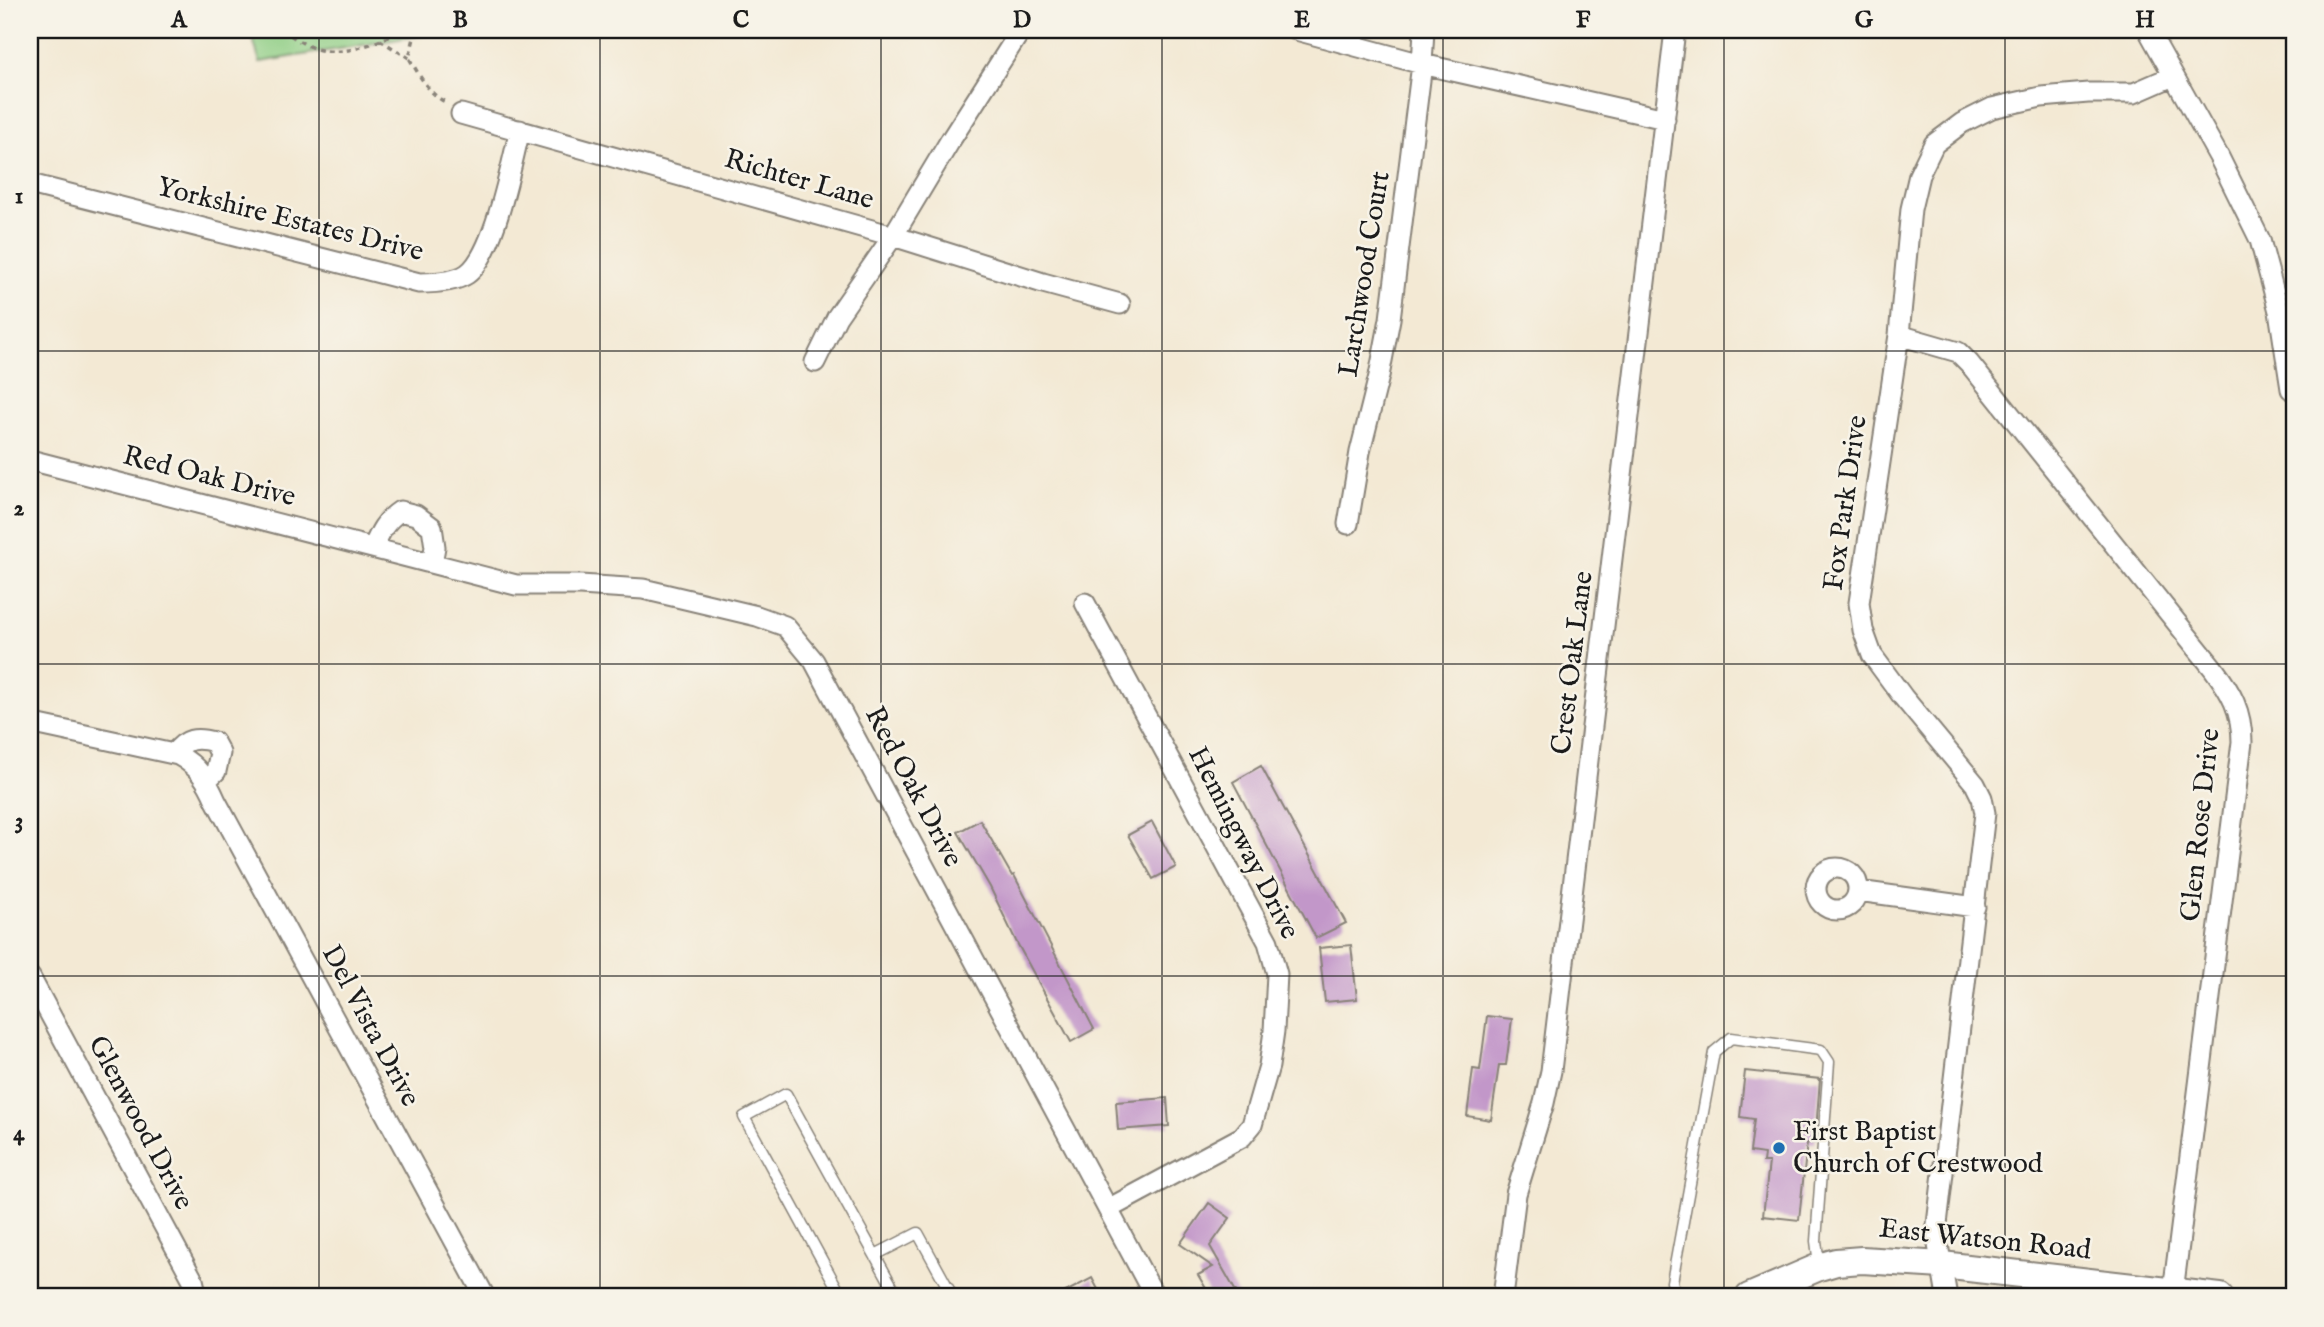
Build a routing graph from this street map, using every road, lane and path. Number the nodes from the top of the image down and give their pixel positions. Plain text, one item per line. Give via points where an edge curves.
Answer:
1 (282, 30) edge
2 (406, 30) edge
3 (416, 30) edge
4 (1021, 30) edge
5 (1296, 30) edge
6 (1424, 30) edge
7 (1675, 30) edge
8 (2148, 30) edge
9 (380, 40) junction
10 (409, 58) junction
11 (1422, 64) junction
12 (2173, 76) junction
13 (461, 114) joint
14 (1665, 119) junction
15 (520, 130) junction
16 (30, 184) edge
17 (893, 236) junction
18 (1120, 304) dead end
19 (1899, 335) junction
20 (815, 362) dead end
21 (2291, 389) dead end
22 (30, 460) edge
23 (1348, 524) dead end
24 (373, 548) junction
25 (432, 563) junction
26 (1085, 603) dead end
27 (30, 723) edge
28 (174, 754) junction
29 (207, 780) junction
30 (1858, 891) dead end
31 (1975, 906) junction
32 (30, 977) edge
33 (1108, 1209) junction
34 (875, 1255) junction
35 (1942, 1265) junction
36 (1819, 1266) junction
37 (2173, 1292) junction
38 (197, 1297) edge
39 (485, 1297) edge
40 (842, 1297) edge
41 (898, 1297) edge
42 (953, 1297) edge
43 (1155, 1297) edge
44 (1503, 1297) edge
45 (1676, 1297) edge
46 (1749, 1297) edge
47 (1947, 1297) edge
48 (2220, 1297) edge

1 - 9 path via 312,48 340,52
2 - 9 path
3 - 10 path
4 - 17 street
5 - 11 street
6 - 11 street, Larchwood Court
7 - 14 street, Crest Oak Lane
8 - 12 street
9 - 10 path
10 - 13 path via 439,100 460,108
11 - 14 street
11 - 23 street, Larchwood Court via 1391,319
12 - 19 street, Fox Park Drive via 2134,93 2041,97 1992,108 1934,144 1919,175 1911,209
12 - 21 street via 2260,240 2279,311
13 - 15 street, Richter Lane
14 - 44 street, Crest Oak Lane via 1551,1071 1516,1194
15 - 16 street, Yorkshire Estates Drive via 484,253 469,273 432,283
15 - 17 street, Richter Lane
17 - 18 street, Richter Lane
17 - 20 street via 837,317
19 - 31 street, Fox Park Drive via 1859,603 1872,655 1982,798 1985,813
19 - 37 street, Glen Rose Drive via 1958,352 1969,363 2220,677 2232,695 2242,728
22 - 24 street, Red Oak Drive
24 - 25 street, Red Oak Drive
24 - 25 street via 388,519 400,511 416,515 432,527
25 - 33 street, Red Oak Drive via 516,584 643,589 785,626 814,661
26 - 33 street, Hemingway Drive via 1268,942 1277,974 1269,1066 1252,1125 1242,1137
27 - 28 street, Del Vista Drive
28 - 29 street, Del Vista Drive via 192,763
28 - 29 street via 187,740 214,742 220,753 216,771
29 - 39 street, Del Vista Drive
30 - 31 street
31 - 35 street, Fox Park Drive via 1936,1233
32 - 38 street, Glenwood Drive via 193,1280
33 - 43 street, Red Oak Drive
34 - 40 lane via 786,1094 744,1117
34 - 41 lane
34 - 42 lane via 918,1234
35 - 36 street, East Watson Road via 1862,1260
35 - 37 street, East Watson Road
35 - 47 street, Fox Park Drive
36 - 45 lane via 1816,1241 1829,1062 1821,1049 1731,1038 1714,1052 1672,1282
36 - 46 street, East Watson Road
37 - 48 street, East Watson Road

